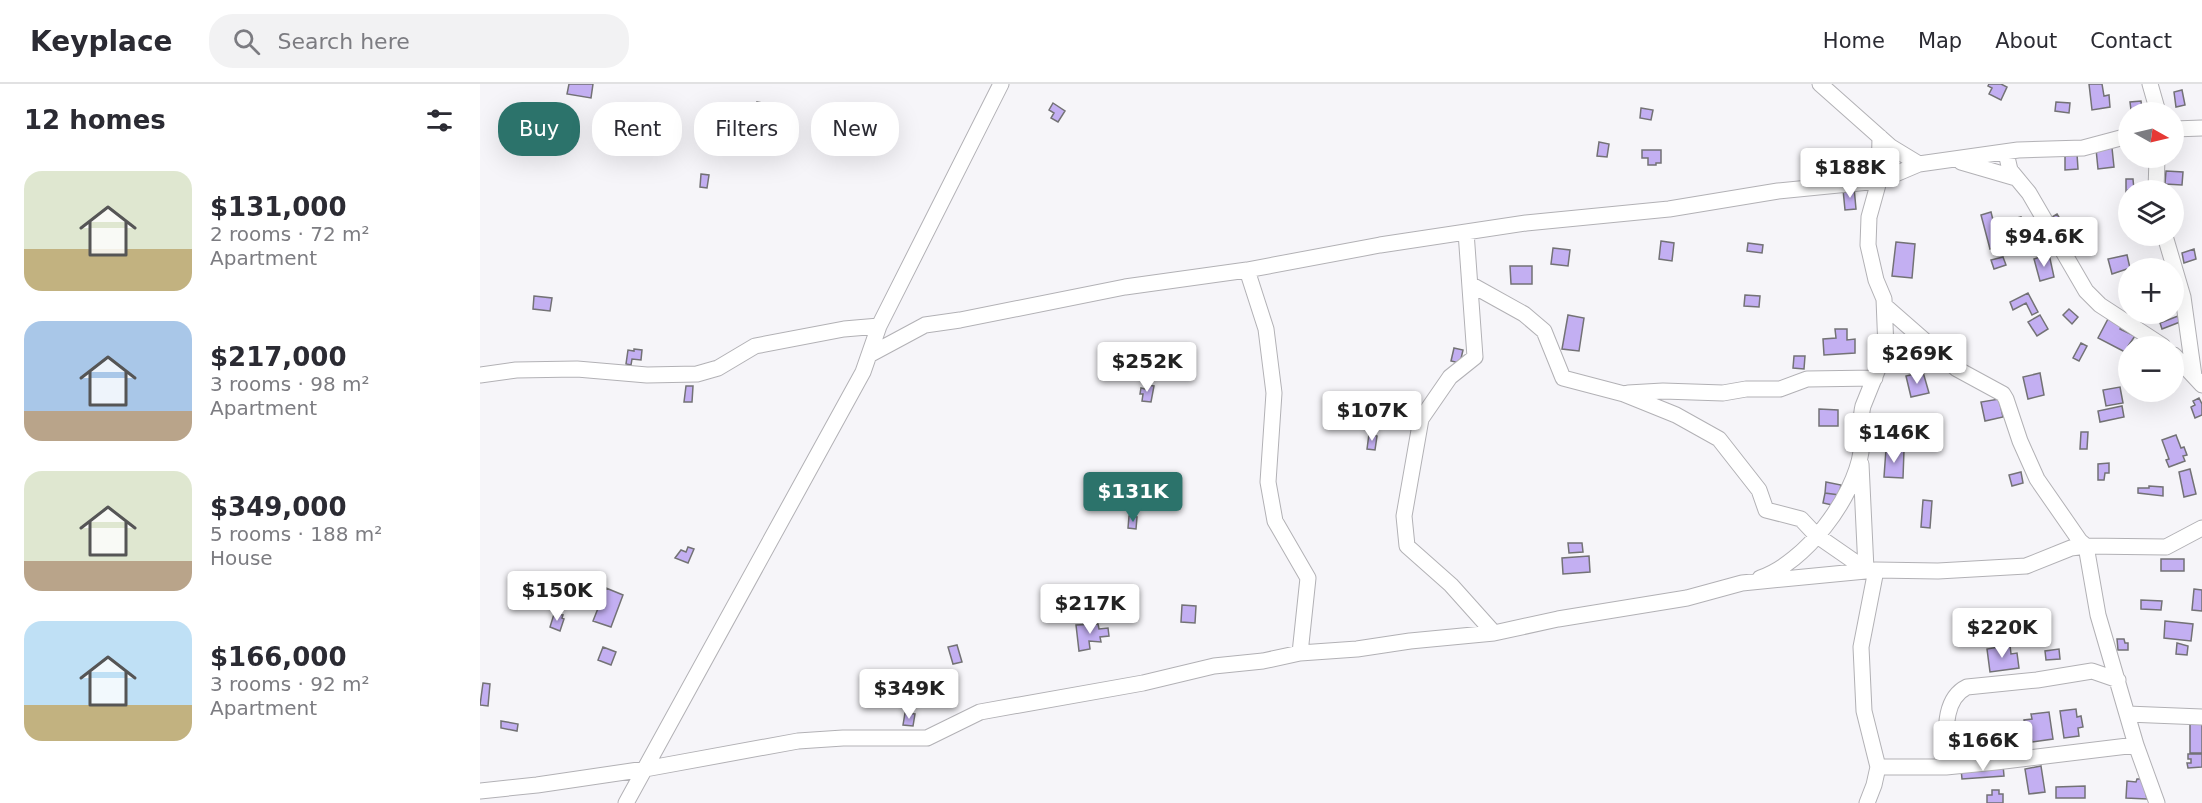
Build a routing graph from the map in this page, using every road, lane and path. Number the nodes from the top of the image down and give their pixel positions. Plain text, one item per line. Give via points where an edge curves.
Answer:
1 (1001, 84) edge
2 (1821, 84) edge
3 (2150, 84) edge
4 (1834, 89) edge
5 (2155, 102) edge
6 (2202, 128) edge
7 (2184, 129) edge
8 (1880, 137) junction
9 (2118, 139) edge
10 (2006, 153) junction
11 (1951, 159) junction
12 (1919, 165) junction
13 (2016, 178) junction
14 (1879, 181) junction
15 (1466, 232) junction
16 (2168, 246) edge
17 (1247, 270) junction
18 (1470, 284) junction
19 (1885, 306) junction
20 (879, 326) junction
21 (2148, 336) edge
22 (871, 354) junction
23 (2184, 365) edge
24 (480, 375) edge
25 (1875, 378) junction
26 (2198, 380) edge
27 (1624, 394) junction
28 (1861, 452) junction
29 (2202, 528) edge
30 (1816, 535) junction
31 (2086, 546) junction
32 (1870, 570) junction
33 (1755, 582) junction
34 (1494, 633) junction
35 (1300, 653) junction
36 (2118, 680) junction
37 (2127, 714) junction
38 (2202, 717) edge
39 (2136, 744) junction
40 (1878, 767) junction
41 (1946, 767) junction
42 (645, 769) junction
43 (480, 791) edge
44 (626, 803) edge
45 (1867, 803) edge
46 (2157, 803) edge

1 - 20 street
2 - 4 street
3 - 5 street
4 - 8 street
6 - 7 street
8 - 12 street
8 - 14 street
9 - 10 street via 2083,148
10 - 11 street
10 - 13 street
11 - 12 street
11 - 13 street
12 - 14 street
13 - 21 street via 2030,193 2086,291 2100,305
14 - 15 street
14 - 19 street via 1869,217 1868,245
15 - 17 street
15 - 18 street
16 - 26 street via 2183,297
17 - 22 street via 1125,287 926,325
17 - 35 street via 1266,329 1274,393 1268,482 1275,521 1308,578
18 - 27 street via 1524,314 1544,331 1563,378
18 - 34 street via 1475,357 1450,377 1421,419 1404,516 1407,546 1451,585
19 - 25 street via 1886,349
19 - 31 street via 1950,364 2005,396 2037,479
20 - 22 street
20 - 24 street via 755,346 718,368 696,374 647,375 577,369
22 - 42 street
23 - 26 street
25 - 27 street via 1807,379 1780,389 1723,393
25 - 28 street via 1861,415
27 - 30 street via 1676,415 1719,439 1759,490 1766,510 1801,519
28 - 30 street via 1850,487
28 - 32 street
29 - 31 street via 2166,547
30 - 32 street
30 - 33 street via 1792,560
31 - 32 street via 2026,566
31 - 36 street via 2097,615
32 - 33 street
32 - 40 street via 1861,647 1864,711
33 - 34 street
34 - 35 street
35 - 42 street via 1001,707 980,712 927,738 798,741
36 - 37 street
36 - 41 street via 2092,671 1959,691 1947,718
37 - 38 street
37 - 39 street
39 - 41 street
39 - 46 street
40 - 41 street
40 - 45 street
42 - 43 street
42 - 44 street

